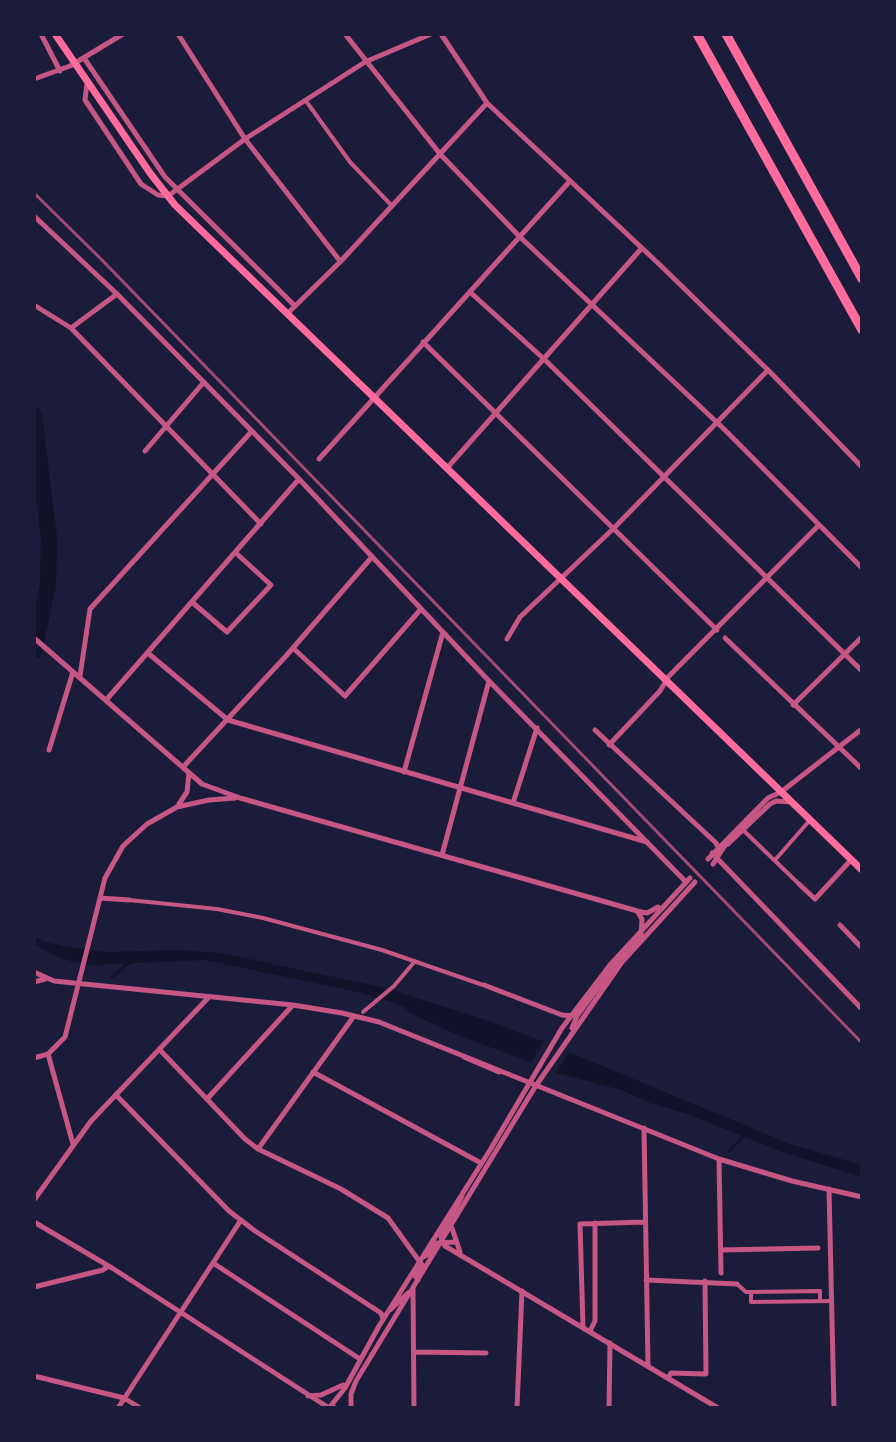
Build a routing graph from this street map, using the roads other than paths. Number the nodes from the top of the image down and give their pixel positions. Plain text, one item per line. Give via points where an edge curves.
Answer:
1 (41, 34) edge
2 (55, 34) edge
3 (123, 34) edge
4 (178, 34) edge
5 (345, 34) edge
6 (431, 34) edge
7 (441, 34) edge
8 (697, 34) edge
9 (726, 34) edge
10 (84, 58) junction
11 (365, 62) junction
12 (75, 64) junction
13 (60, 71) junction
14 (34, 79) edge
15 (87, 82) junction
16 (306, 101) junction
17 (487, 103) junction
18 (245, 139) junction
19 (440, 154) junction
20 (570, 181) junction
21 (176, 188) junction
22 (168, 196) junction
23 (392, 206) junction
24 (34, 216) edge
25 (519, 236) junction
26 (641, 249) junction
27 (341, 261) junction
28 (862, 279) edge
29 (470, 292) junction
30 (119, 296) junction
31 (593, 304) junction
32 (34, 305) edge
33 (295, 306) junction
34 (287, 314) junction
35 (71, 328) junction
36 (862, 330) edge
37 (423, 342) junction
38 (544, 359) junction
39 (768, 370) junction
40 (204, 382) junction
41 (373, 397) junction
42 (496, 412) junction
43 (716, 423) junction
44 (167, 426) junction
45 (252, 431) junction
46 (145, 451) dead end
47 (319, 459) dead end
48 (862, 467) edge
49 (447, 469) junction
50 (213, 475) junction
51 (663, 477) junction
52 (299, 479) junction
53 (261, 524) junction
54 (818, 526) junction
55 (613, 529) junction
56 (236, 553) junction
57 (372, 557) junction
58 (862, 568) edge
59 (766, 578) junction
60 (560, 579) junction
61 (193, 603) junction
62 (421, 609) junction
63 (717, 630) junction
64 (443, 632) junction
65 (862, 637) edge
66 (34, 638) edge
67 (725, 638) dead end
68 (507, 639) dead end
69 (293, 648) junction
70 (149, 654) junction
71 (844, 654) junction
72 (70, 670) junction
73 (862, 671) edge
74 (80, 676) junction
75 (489, 681) junction
76 (665, 681) junction
77 (107, 699) junction
78 (793, 705) junction
79 (228, 720) junction
80 (537, 728) junction
81 (862, 729) edge
82 (595, 730) dead end
83 (609, 745) junction
84 (839, 747) junction
85 (49, 750) dead end
86 (184, 766) junction
87 (862, 769) edge
88 (189, 772) junction
89 (404, 772) junction
90 (771, 783) junction
91 (459, 788) junction
92 (781, 792) junction
93 (772, 796) junction
94 (240, 798) junction
95 (792, 802) junction
96 (513, 803) junction
97 (177, 807) junction
98 (810, 820) junction
99 (740, 828) junction
100 (647, 842) junction
101 (716, 853) junction
102 (442, 855) junction
103 (775, 860) junction
104 (851, 860) junction
105 (862, 870) edge
106 (690, 881) junction
107 (799, 884) joint
108 (670, 897) junction
109 (100, 898) junction
110 (129, 900) joint
111 (636, 910) junction
112 (840, 925) dead end
113 (643, 928) junction
114 (646, 937) junction
115 (862, 948) edge
116 (415, 961) junction
117 (34, 972) edge
118 (46, 978) junction
119 (34, 982) edge
120 (79, 983) junction
121 (484, 985) joint
122 (208, 997) junction
123 (293, 1005) junction
124 (861, 1008) edge
125 (363, 1012) dead end
126 (584, 1014) junction
127 (354, 1016) junction
128 (567, 1020) junction
129 (575, 1031) junction
130 (159, 1049) junction
131 (48, 1054) junction
132 (460, 1054) junction
133 (34, 1058) edge
134 (313, 1072) junction
135 (529, 1083) junction
136 (536, 1086) junction
137 (524, 1091) junction
138 (116, 1095) junction
139 (207, 1099) junction
140 (644, 1128) junction
141 (73, 1144) junction
142 (258, 1149) junction
143 (719, 1159) junction
144 (482, 1163) junction
145 (829, 1189) junction
146 (463, 1192) junction
147 (862, 1197) edge
148 (34, 1200) edge
149 (241, 1220) junction
150 (34, 1222) edge
151 (645, 1222) junction
152 (595, 1223) junction
153 (451, 1227) junction
154 (443, 1242) junction
155 (455, 1242) junction
156 (410, 1247) junction
157 (818, 1248) dead end
158 (721, 1250) junction
159 (457, 1251) junction
160 (436, 1252) junction
161 (422, 1259) junction
162 (213, 1263) junction
163 (108, 1266) junction
164 (721, 1273) dead end
165 (418, 1280) junction
166 (646, 1280) junction
167 (705, 1281) junction
168 (737, 1284) joint
169 (34, 1287) edge
170 (412, 1291) junction
171 (522, 1291) junction
172 (751, 1292) junction
173 (787, 1292) junction
174 (788, 1301) junction
175 (821, 1301) junction
176 (832, 1301) junction
177 (389, 1311) junction
178 (181, 1312) junction
179 (380, 1314) junction
180 (583, 1327) junction
181 (590, 1331) junction
182 (610, 1343) junction
183 (414, 1352) junction
184 (486, 1353) dead end
185 (357, 1357) junction
186 (648, 1366) junction
187 (34, 1376) edge
188 (349, 1378) junction
189 (668, 1378) junction
190 (308, 1396) junction
191 (124, 1398) junction
192 (118, 1408) edge
193 (140, 1408) edge
194 (330, 1408) edge
195 (351, 1408) edge
196 (414, 1408) edge
197 (517, 1408) edge
198 (609, 1408) edge
199 (718, 1408) edge
200 (834, 1408) edge

1 - 13 street
2 - 12 main road
3 - 10 street
4 - 18 street
5 - 11 street
6 - 11 street
7 - 17 street
8 - 36 highway
9 - 28 highway
10 - 12 street
10 - 21 street
11 - 16 street
11 - 19 street
12 - 13 street
12 - 15 main road
13 - 14 street
15 - 22 main road
15 - 22 street via 85,100 141,184
16 - 18 street
16 - 23 street via 350,162
17 - 19 street
17 - 20 street
18 - 21 street
18 - 27 street
19 - 23 street
19 - 25 street
20 - 25 street
20 - 26 street
21 - 22 street
21 - 33 street
22 - 34 main road
23 - 27 street
24 - 30 street
25 - 29 street
25 - 31 street
26 - 31 street
26 - 39 street
27 - 33 street
29 - 37 street
29 - 38 street
30 - 35 street
30 - 40 street
31 - 38 street
31 - 43 street
32 - 35 street
33 - 34 street
34 - 41 main road
35 - 44 street
37 - 41 street
37 - 42 street
38 - 42 street
38 - 51 street
39 - 43 street
39 - 48 street
40 - 44 street
40 - 45 street
41 - 47 street
41 - 49 main road
42 - 49 street
42 - 55 street
43 - 51 street
43 - 54 street
44 - 46 street
44 - 50 street
45 - 50 street
45 - 52 street
49 - 60 main road
50 - 53 street
50 - 74 street via 90,609
51 - 55 street
51 - 59 street
52 - 53 street
52 - 57 street
53 - 56 street
54 - 58 street
54 - 59 street
55 - 60 street
55 - 63 street
56 - 61 street
56 - 61 street via 271,585 227,632
57 - 62 street
57 - 69 street
59 - 63 street
59 - 71 street
60 - 68 street via 520,617
60 - 76 main road
61 - 70 street
62 - 64 street
62 - 69 street via 345,696
63 - 76 street
64 - 75 street
64 - 89 street
65 - 71 street
66 - 72 street
67 - 78 street
69 - 79 street
70 - 77 street
70 - 79 street
71 - 73 street
71 - 78 street
72 - 74 street
72 - 85 street
74 - 77 street
75 - 80 street
75 - 91 street
76 - 83 street
76 - 90 main road
77 - 86 street
78 - 84 street
79 - 86 street
79 - 89 street
80 - 96 street
80 - 100 street
81 - 84 street
82 - 83 street
83 - 101 street
84 - 87 street
84 - 92 street
86 - 88 street
88 - 94 street via 202,784
88 - 97 street via 187,792
89 - 91 street
90 - 92 main road
90 - 93 street
91 - 96 street
91 - 102 street
92 - 93 street
92 - 95 main road
93 - 99 street
94 - 97 street
94 - 102 street
95 - 98 main road
95 - 99 street via 773,802
96 - 100 street
97 - 109 street via 128,839 109,869
98 - 103 street
98 - 104 main road
99 - 101 street
99 - 103 street
100 - 106 street
101 - 124 street
102 - 111 street
103 - 107 street
104 - 105 main road
104 - 107 street via 815,899
106 - 108 street
106 - 114 street
108 - 111 street via 647,913
108 - 113 street
109 - 110 street
109 - 120 street
110 - 116 street via 248,915
111 - 113 street
112 - 115 street
113 - 114 street
113 - 128 street
114 - 126 street
114 - 128 street
116 - 121 street
116 - 125 street
117 - 118 street
118 - 119 street
118 - 120 street
120 - 122 street
120 - 131 street via 65,1037
121 - 128 street
122 - 123 street
122 - 130 street
123 - 127 street
123 - 139 street
126 - 128 street
126 - 129 street
127 - 132 street
127 - 134 street
128 - 129 street
128 - 129 street
128 - 135 street
129 - 136 street
130 - 138 street
130 - 139 street
131 - 133 street
131 - 141 street
132 - 135 street
132 - 137 street via 519,1080
134 - 142 street
134 - 144 street
135 - 136 street
135 - 137 street
136 - 140 street
136 - 153 street
137 - 144 street
138 - 141 street
138 - 149 street
139 - 142 street
140 - 143 street
140 - 151 street
141 - 148 street
142 - 156 street via 374,1207
143 - 145 street
143 - 158 street
144 - 146 street
145 - 147 street
145 - 176 street
146 - 154 street via 442,1233
146 - 161 street
149 - 162 street
149 - 179 street
150 - 163 street
151 - 152 street
151 - 166 street
152 - 180 street via 580,1224
152 - 181 street via 595,1321
153 - 154 street
153 - 155 street
154 - 155 street
154 - 159 street
154 - 160 street
154 - 161 street
155 - 159 street
156 - 161 street
156 - 161 street
157 - 158 street
158 - 164 street
159 - 160 street
159 - 171 street
160 - 165 street
161 - 165 street
161 - 177 street
162 - 178 street
162 - 185 street
163 - 169 street
163 - 178 street
165 - 170 street
166 - 167 street
166 - 186 street
167 - 168 street
167 - 189 street via 706,1374 671,1373
168 - 172 street
170 - 177 street
170 - 183 street
170 - 195 street via 356,1381
171 - 180 street
171 - 197 street
172 - 173 street
172 - 174 street via 751,1302
173 - 174 street
173 - 175 street via 820,1291
174 - 175 street
175 - 176 street
176 - 200 street
177 - 179 street
178 - 190 street
178 - 191 street
179 - 185 street
180 - 181 street
181 - 182 street
182 - 186 street
182 - 198 street
183 - 184 street
183 - 196 street
185 - 188 street
186 - 189 street
187 - 191 street
188 - 190 street via 334,1391
188 - 194 street
189 - 199 street
190 - 194 street
191 - 192 street
191 - 193 street

